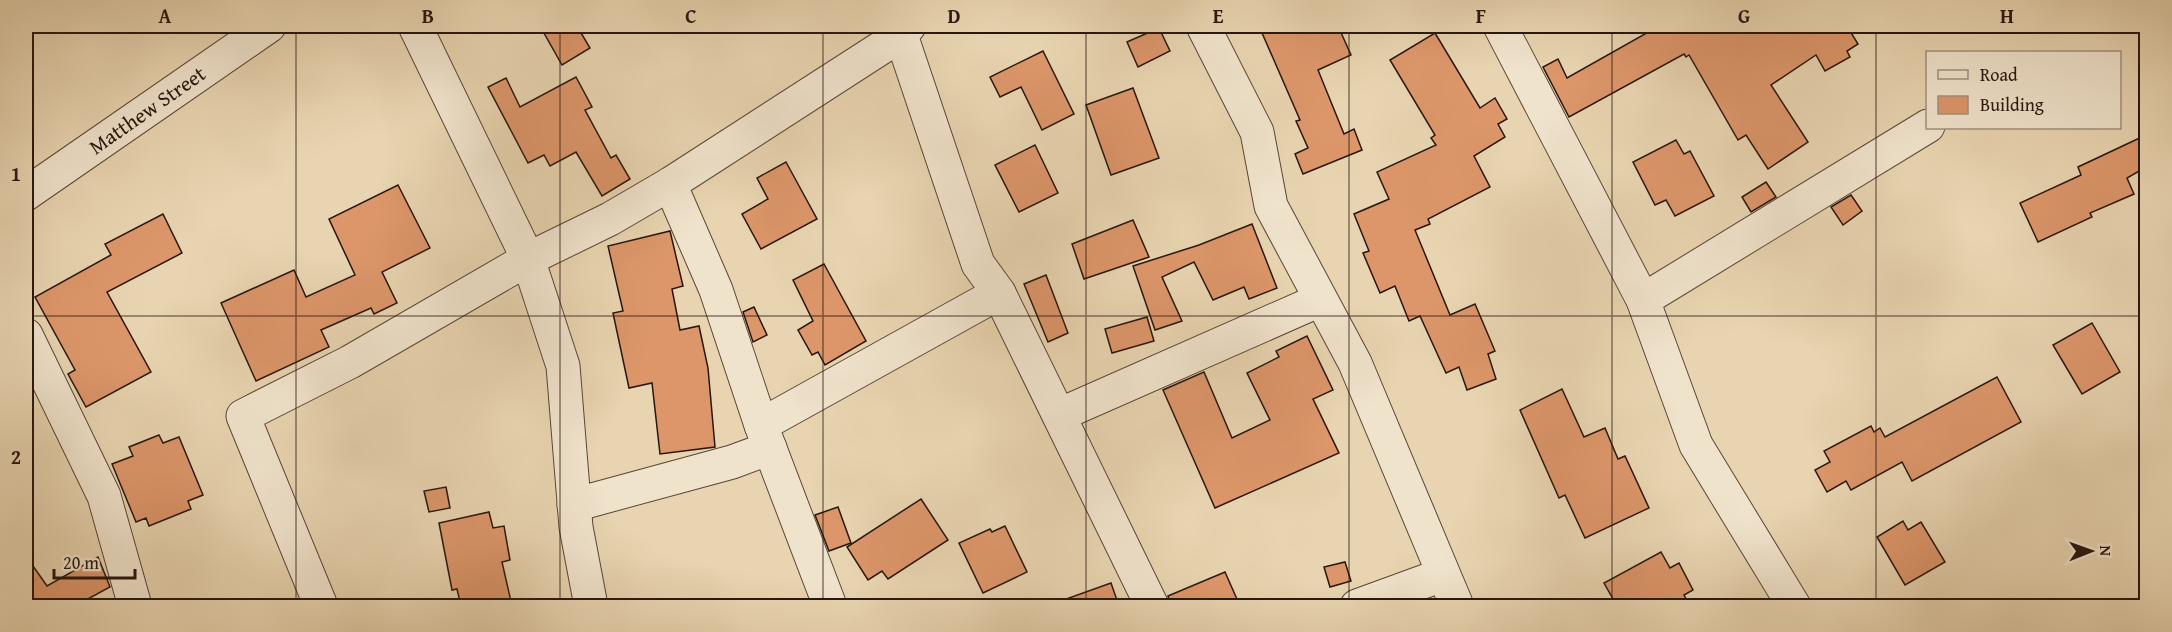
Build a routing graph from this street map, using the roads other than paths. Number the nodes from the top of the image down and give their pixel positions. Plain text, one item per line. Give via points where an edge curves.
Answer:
1 (269, 26) edge
2 (415, 26) edge
3 (1203, 26) edge
4 (1500, 26) edge
5 (905, 30) edge
6 (1926, 127) edge
7 (670, 184) junction
8 (26, 194) edge
9 (528, 259) junction
10 (999, 293) junction
11 (1320, 300) junction
12 (1643, 300) junction
13 (26, 335) edge
14 (1059, 414) junction
15 (766, 436) junction
16 (574, 505) junction
17 (1442, 574) junction
18 (135, 606) edge
19 (321, 606) edge
20 (591, 606) edge
21 (830, 606) edge
22 (1152, 606) edge
23 (1357, 606) edge
24 (1456, 606) edge
25 (1794, 606) edge

1 - 8 street, Matthew Street
2 - 9 street
3 - 11 street via 1257,132 1271,206
4 - 12 street
5 - 7 street
5 - 10 street via 978,264
6 - 12 street
7 - 9 street
7 - 15 street via 716,290
9 - 16 street via 563,366
9 - 19 street via 350,362 243,416
10 - 14 street
10 - 15 street
11 - 14 street
11 - 17 street via 1355,363
12 - 25 street via 1696,445
13 - 18 street via 104,496
14 - 22 street
15 - 16 street via 732,462
15 - 21 street
16 - 20 street
17 - 23 street
17 - 24 street

